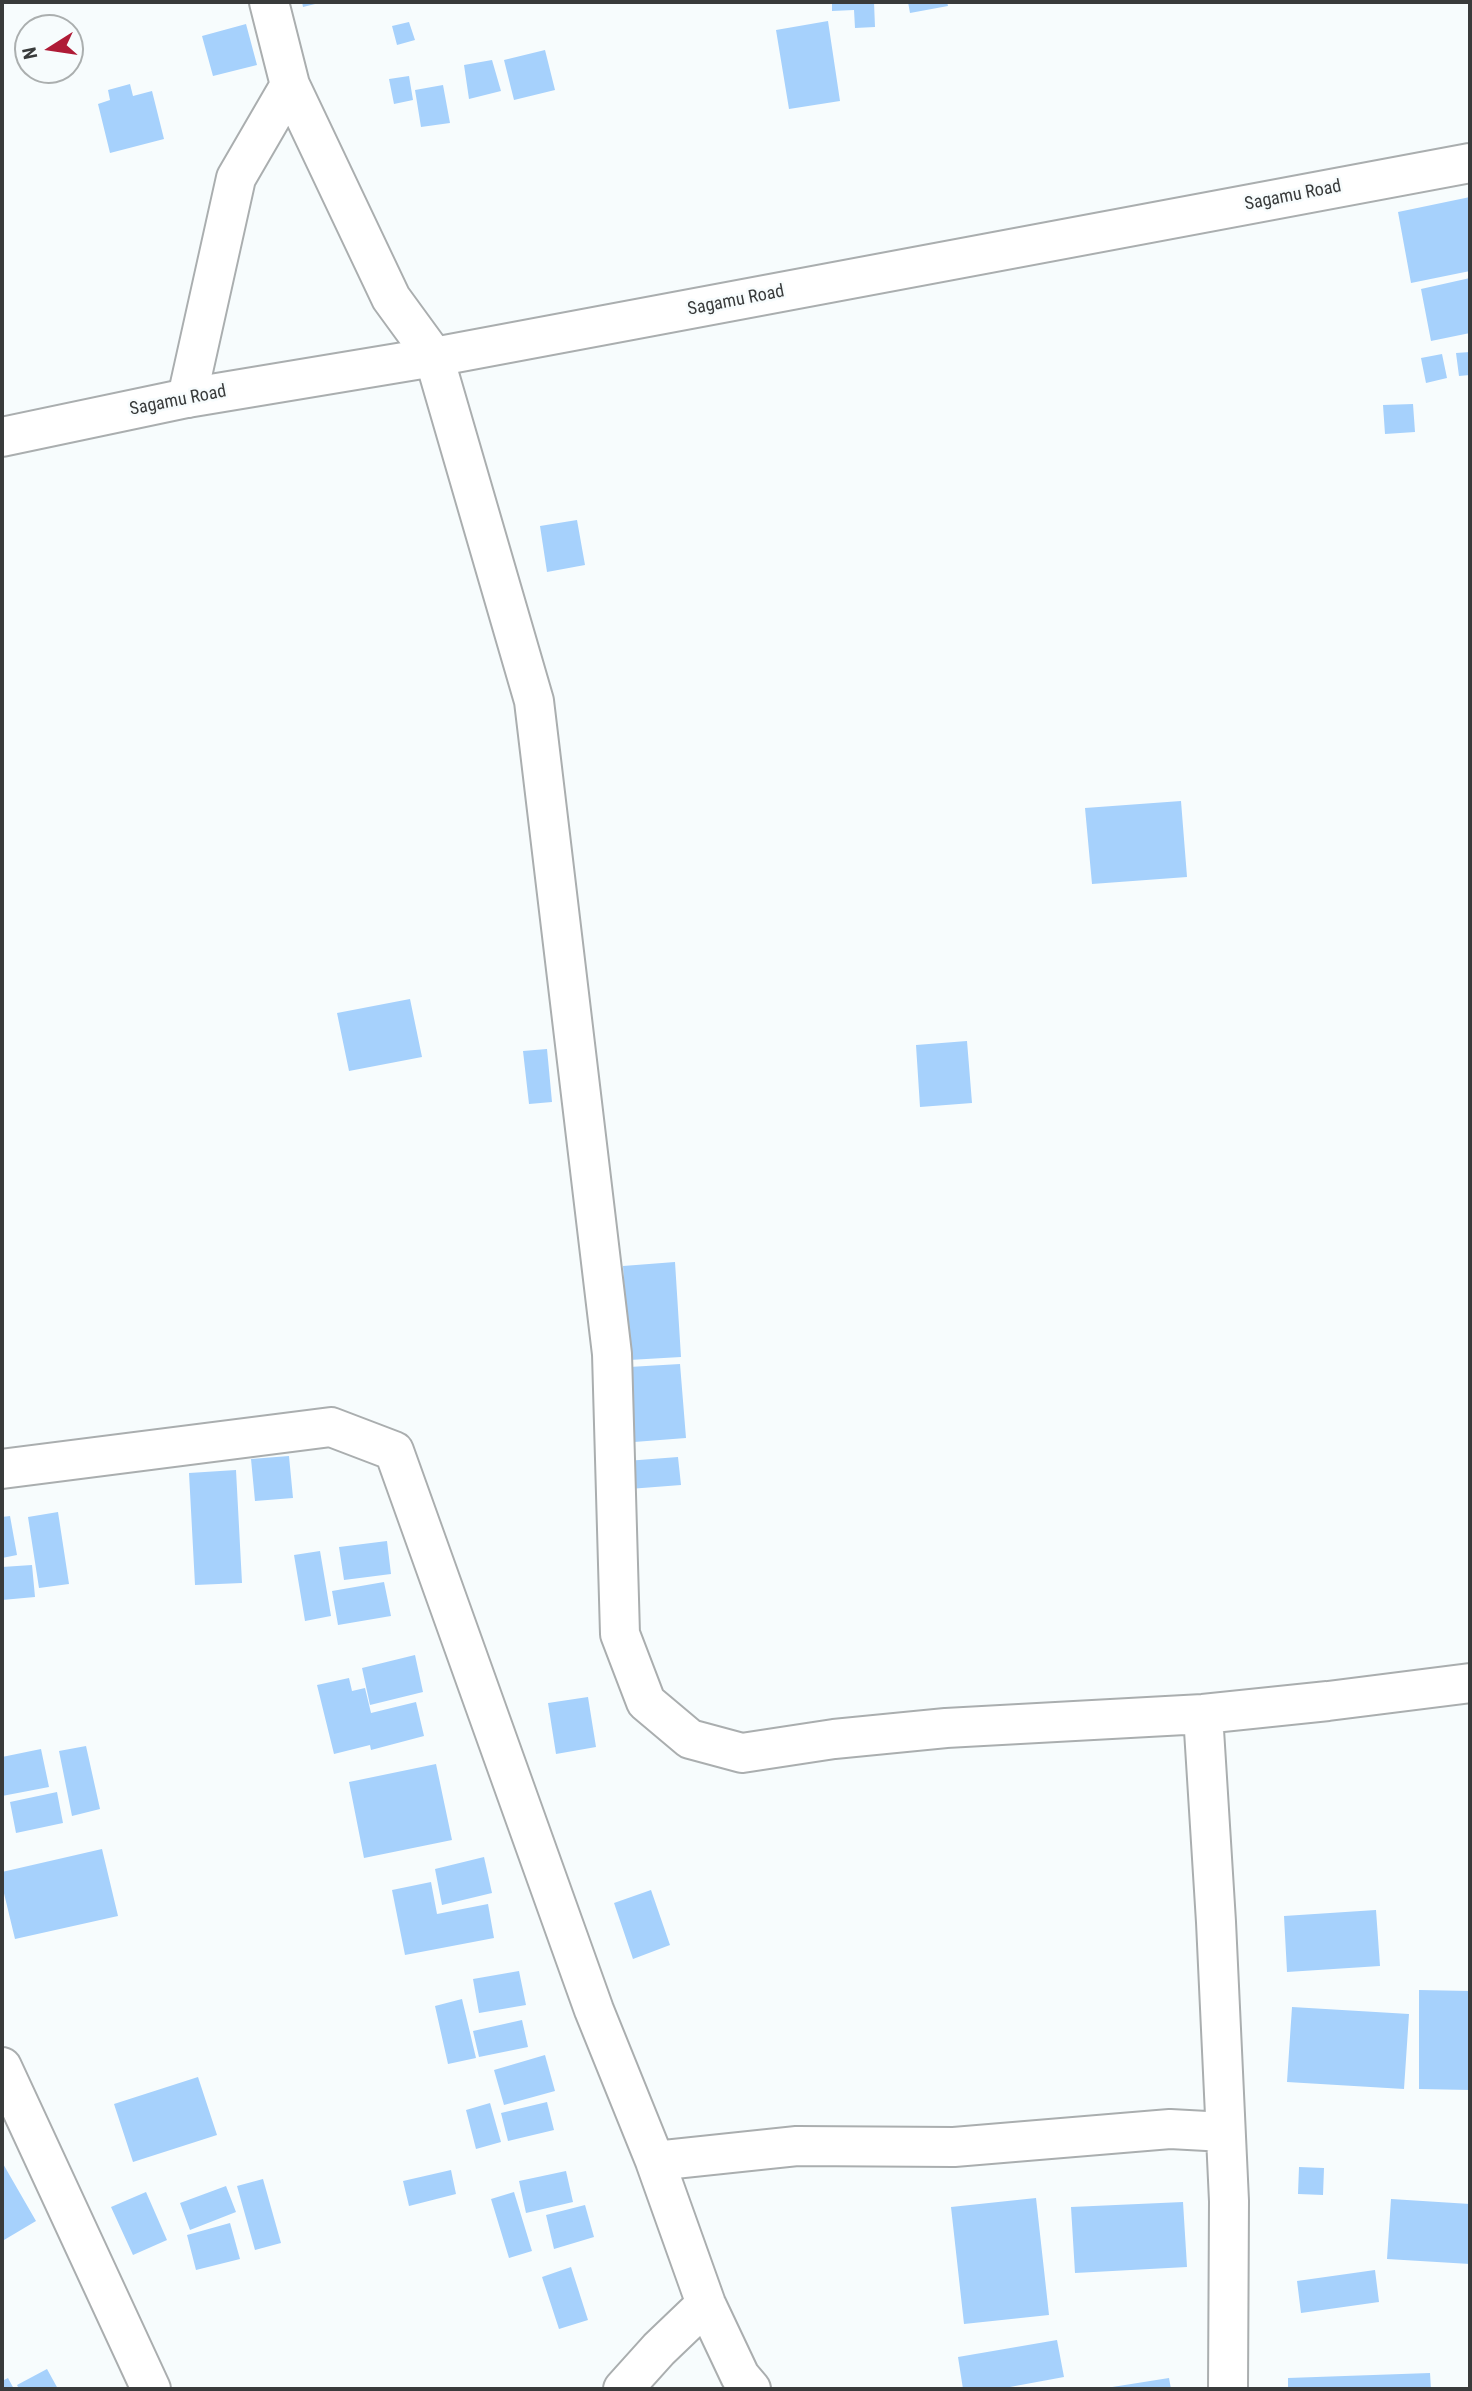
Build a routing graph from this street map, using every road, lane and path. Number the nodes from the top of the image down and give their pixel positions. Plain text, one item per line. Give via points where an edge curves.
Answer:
1 (269, 2) edge
2 (290, 85) junction
3 (1470, 163) edge
4 (434, 358) junction
5 (187, 398) junction
6 (2, 437) edge
7 (2, 1469) edge
8 (1470, 1684) edge
9 (1203, 1714) junction
10 (2, 2067) edge
11 (1225, 2132) junction
12 (655, 2161) junction
13 (706, 2304) junction
14 (151, 2389) edge
15 (623, 2389) edge
16 (751, 2389) edge
17 (1228, 2389) edge

1 - 2 main road
2 - 4 main road via 391,299
2 - 5 main road via 236,178
3 - 4 main road, Sagamu Road
4 - 5 main road, Sagamu Road
4 - 9 main road via 534,701 612,1354 620,1634 646,1702 690,1739 742,1753 946,1728
5 - 6 main road, Sagamu Road
7 - 12 main road via 331,1427 394,1451 594,2010
8 - 9 main road
9 - 11 main road
10 - 14 main road
11 - 12 main road via 1170,2129 954,2147 797,2146
11 - 17 main road
12 - 13 main road
13 - 15 main road
13 - 16 main road via 740,2376

